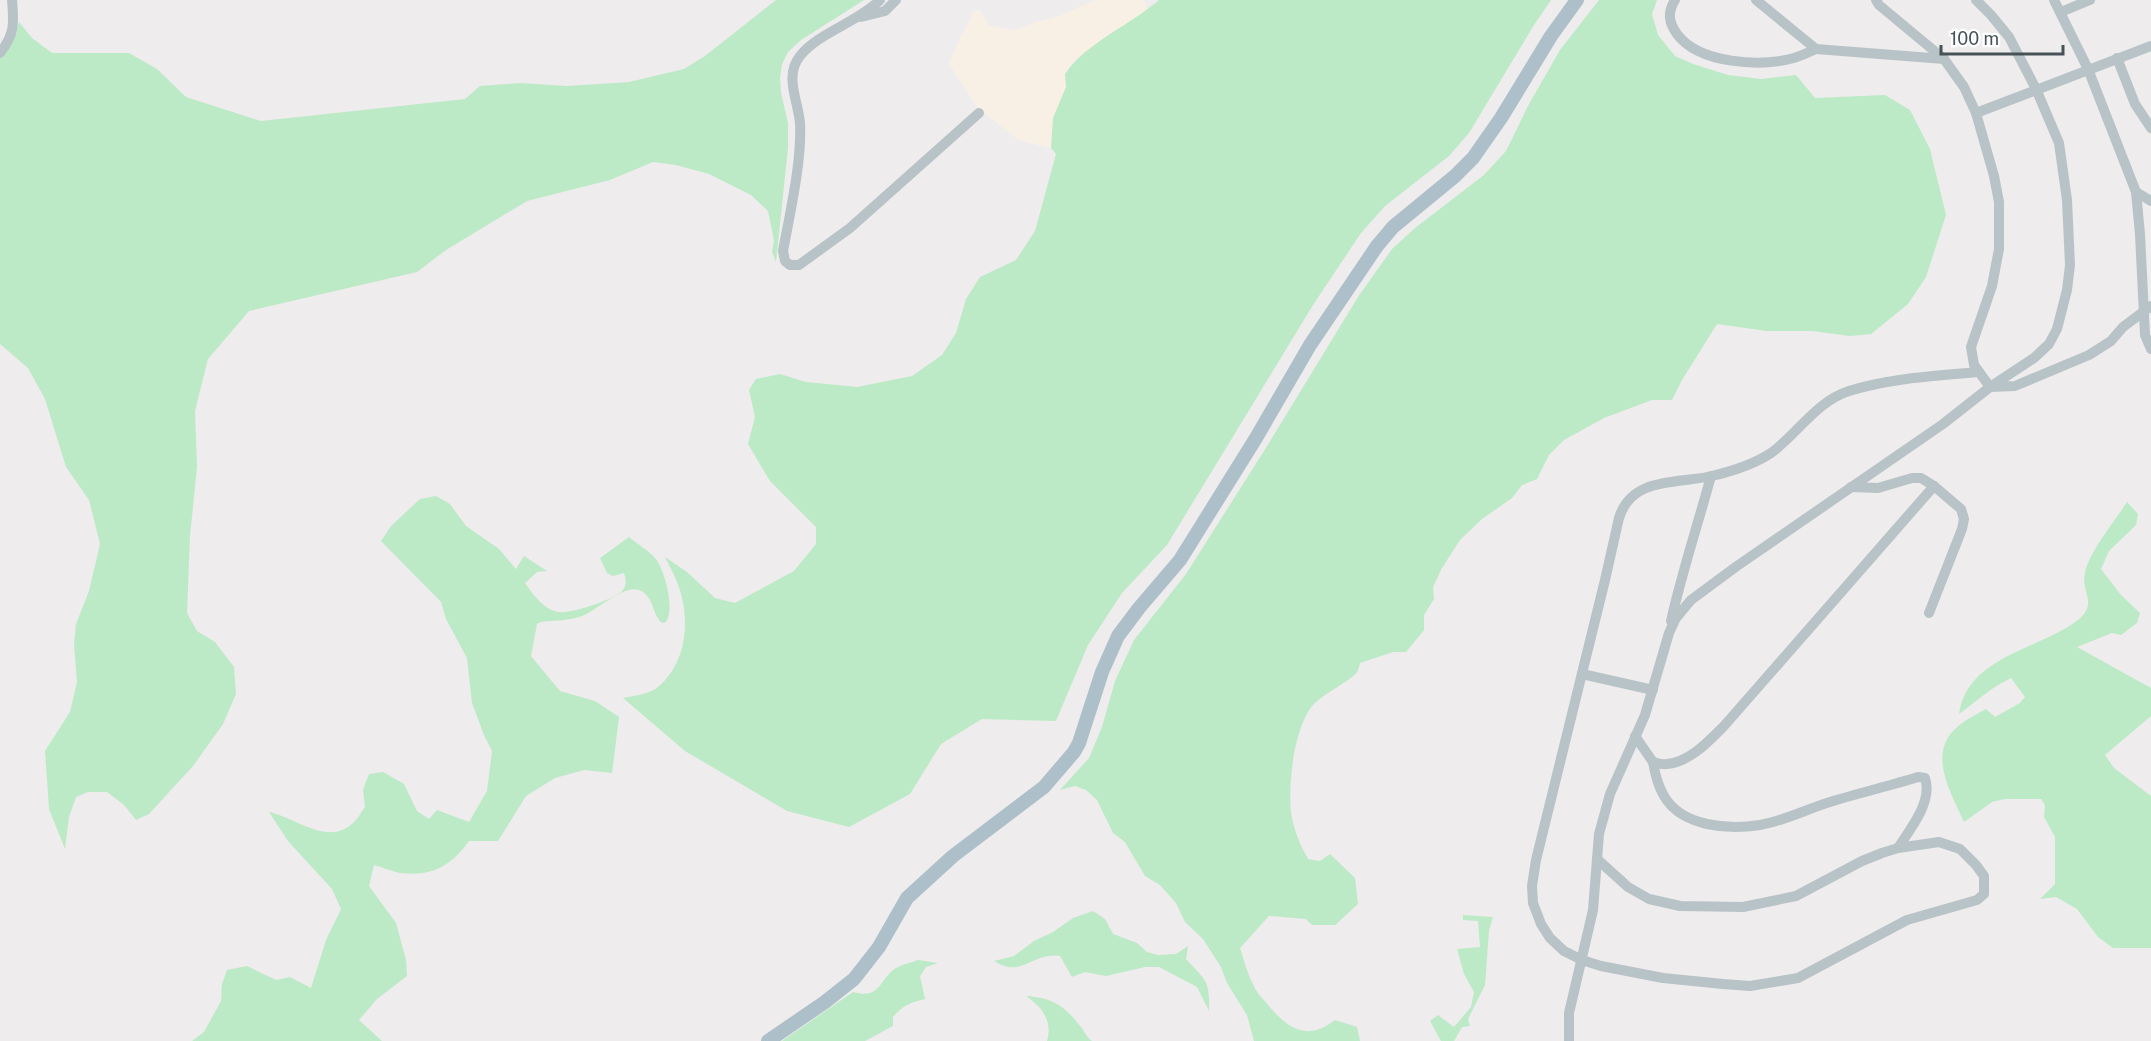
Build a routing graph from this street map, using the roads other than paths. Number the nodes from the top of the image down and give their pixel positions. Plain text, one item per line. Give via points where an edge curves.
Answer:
1 (12, 0) edge
2 (880, 0) edge
3 (896, 0) edge
4 (1577, 0) edge
5 (1675, 0) edge
6 (1756, 0) edge
7 (1876, 0) edge
8 (1976, 0) edge
9 (2054, 0) edge
10 (2090, 0) edge
11 (2061, 12) junction
12 (858, 18) junction
13 (2151, 46) edge
14 (1816, 49) junction
15 (0, 53) edge
16 (2118, 58) junction
17 (1944, 59) junction
18 (2088, 69) junction
19 (2036, 89) junction
20 (979, 113) dead end
21 (1976, 113) junction
22 (2151, 128) edge
23 (2136, 192) junction
24 (2151, 201) edge
25 (2147, 309) edge
26 (2151, 349) edge
27 (1979, 372) junction
28 (1990, 387) junction
29 (1711, 476) junction
30 (1934, 486) junction
31 (1850, 487) junction
32 (1929, 614) dead end
33 (1669, 633) junction
34 (1582, 674) junction
35 (1653, 690) junction
36 (1635, 736) junction
37 (1653, 762) junction
38 (1898, 848) junction
39 (1597, 859) junction
40 (1582, 960) junction
41 (768, 1041) edge
42 (1569, 1041) edge

1 - 15 street via 12,33
2 - 12 street
3 - 12 street via 885,11
4 - 41 main road via 1473,158 1393,226 1315,337 1180,560 1118,636 1074,752 1044,787 953,856 907,898 854,979
5 - 14 street via 1669,14 1671,25 1680,38 1705,54 1744,62 1778,61
6 - 14 street
7 - 17 street
8 - 19 street via 2009,37
9 - 11 street
10 - 11 street
11 - 18 street
12 - 20 street via 807,48 795,68 794,98 800,122 783,251 787,264 799,265 850,228
13 - 16 street
14 - 17 street
16 - 18 street
16 - 22 street via 2135,104
17 - 21 street
18 - 19 street
18 - 23 street
19 - 21 street
19 - 28 street via 2062,158 2070,235 2067,290 2049,344
21 - 27 street via 1994,176 2000,225 1992,286 1972,341 1971,356
23 - 24 street
23 - 25 street
25 - 26 street via 2145,335
25 - 28 street via 2089,356 2015,386
27 - 28 street
27 - 29 street via 1879,384 1836,396 1771,452 1743,468
28 - 31 street via 1944,424
29 - 33 street via 1680,579
29 - 34 street via 1648,487 1631,498 1621,512
30 - 31 street via 1921,478 1912,478 1878,488
30 - 32 street via 1961,509 1964,519
30 - 37 street via 1707,742 1677,761 1666,765
31 - 33 street via 1691,600
33 - 35 street
34 - 35 street
34 - 40 street via 1532,886 1537,915 1550,938
35 - 36 street
36 - 37 street
36 - 39 street via 1610,794
37 - 38 street via 1665,798 1678,810 1708,824 1736,827 1761,825 1867,790 1925,778 1920,812
38 - 39 street via 1862,861 1796,896 1743,907 1680,906 1649,899 1628,887
38 - 40 street via 1939,842 1960,849 1984,876 1984,894 1977,900 1907,920 1798,978 1777,983 1750,986 1673,979
39 - 40 street via 1593,910
40 - 42 street via 1569,1013

